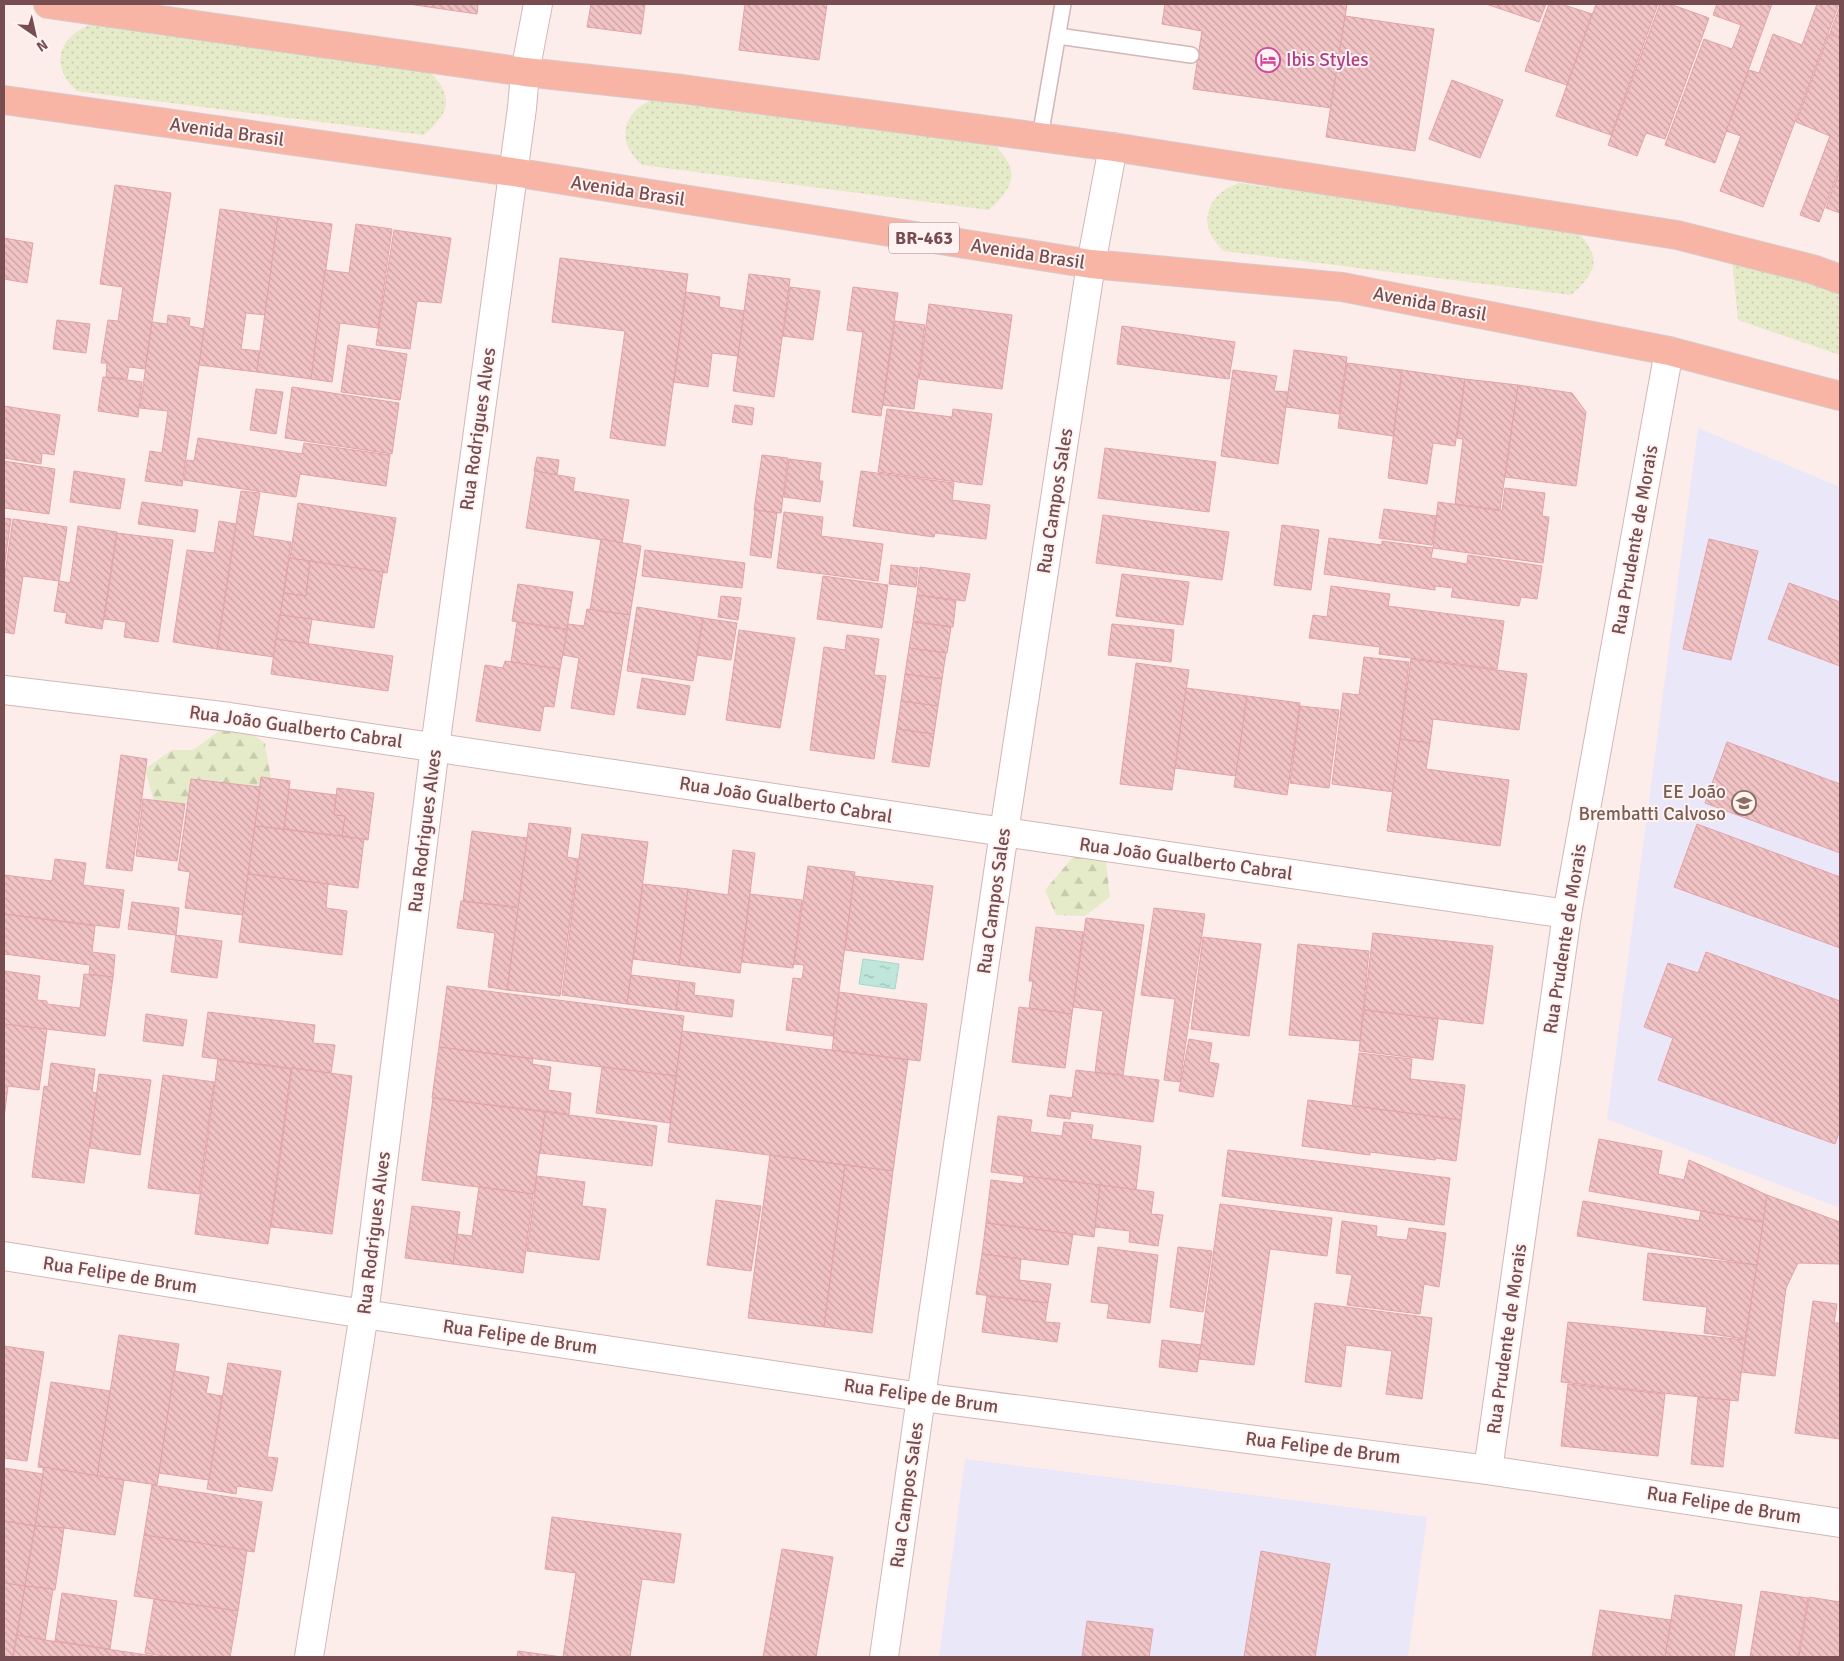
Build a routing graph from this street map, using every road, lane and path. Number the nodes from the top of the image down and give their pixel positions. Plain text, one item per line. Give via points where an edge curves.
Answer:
1 (48, 4) edge
2 (538, 4) edge
3 (1063, 4) edge
4 (1058, 36) junction
5 (1192, 55) dead end
6 (525, 72) junction
7 (4, 100) edge
8 (1040, 137) junction
9 (1113, 147) junction
10 (513, 172) junction
11 (1091, 264) junction
12 (1840, 279) edge
13 (1669, 351) junction
14 (1840, 396) edge
15 (4, 690) edge
16 (435, 747) junction
17 (1004, 832) junction
18 (1567, 914) junction
19 (4, 1256) edge
20 (364, 1314) junction
21 (921, 1396) junction
22 (1488, 1470) junction
23 (1840, 1523) edge
24 (309, 1657) edge
25 (884, 1657) edge

1 - 6 main road
2 - 6 street, Rua Rodrigues Alves
3 - 4 lane
4 - 5 lane
4 - 8 lane
6 - 8 main road via 682,89
6 - 10 street, Rua Rodrigues Alves
7 - 10 main road, Avenida Brasil / BR-463
8 - 9 main road
9 - 11 street, Rua Campos Sales
9 - 12 main road via 1677,235
10 - 11 main road, Avenida Brasil / BR-463
10 - 16 street, Rua Rodrigues Alves
11 - 13 main road, Avenida Brasil / BR-463 via 1342,287
11 - 17 street, Rua Campos Sales
13 - 14 main road, Avenida Brasil / BR-463
13 - 18 street, Rua Prudente de Morais
15 - 16 street, Rua João Gualberto Cabral via 230,717
16 - 17 street, Rua João Gualberto Cabral
16 - 20 street, Rua Rodrigues Alves
17 - 18 street, Rua João Gualberto Cabral
17 - 21 street, Rua Campos Sales
18 - 22 street, Rua Prudente de Morais
19 - 20 street, Rua Felipe de Brum
20 - 21 street, Rua Felipe de Brum
20 - 24 street, Rua Rodrigues Alves
21 - 22 street, Rua Felipe de Brum
21 - 25 street, Rua Campos Sales
22 - 23 street, Rua Felipe de Brum

